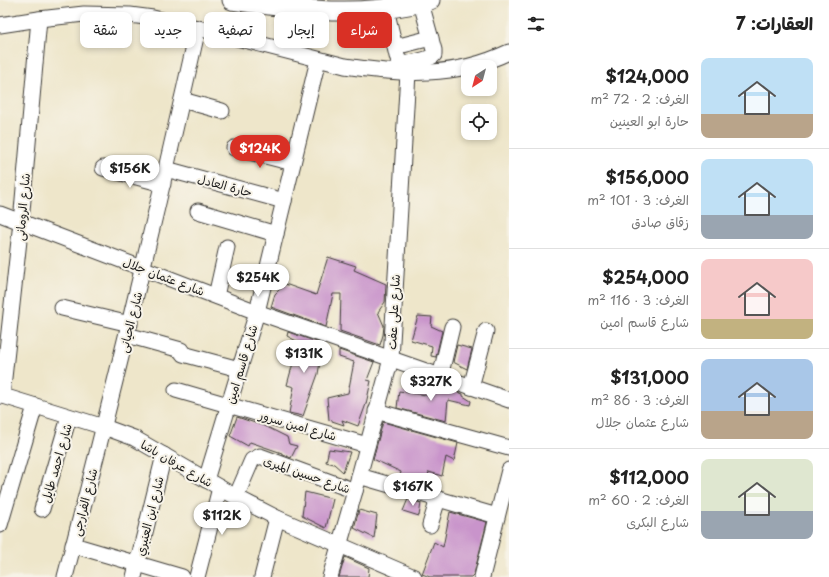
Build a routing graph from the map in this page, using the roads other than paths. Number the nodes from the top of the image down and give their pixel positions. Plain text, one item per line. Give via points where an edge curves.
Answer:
1 (232, 0) edge
2 (426, 1) edge
3 (386, 9) junction
4 (39, 19) junction
5 (0, 25) edge
6 (198, 28) junction
7 (509, 52) edge
8 (318, 60) junction
9 (400, 64) junction
10 (182, 100) junction
11 (222, 111) dead end
12 (234, 148) dead end
13 (293, 163) junction
14 (103, 168) dead end
15 (165, 176) junction
16 (284, 201) junction
17 (198, 211) dead end
18 (0, 214) edge
19 (21, 222) junction
20 (276, 234) junction
21 (227, 247) dead end
22 (143, 268) junction
23 (7, 291) edge
24 (216, 296) junction
25 (62, 308) dead end
26 (257, 312) junction
27 (452, 327) dead end
28 (128, 330) junction
29 (486, 331) dead end
30 (391, 359) junction
31 (239, 369) junction
32 (440, 376) junction
33 (471, 387) junction
34 (176, 390) dead end
35 (1, 395) edge
36 (509, 400) edge
37 (229, 405) junction
38 (35, 406) junction
39 (376, 411) junction
40 (70, 417) junction
41 (104, 427) junction
42 (367, 445) junction
43 (509, 448) edge
44 (164, 455) junction
45 (509, 470) edge
46 (359, 476) junction
47 (206, 480) junction
48 (220, 488) junction
49 (355, 491) junction
50 (236, 497) junction
51 (438, 499) junction
52 (42, 509) dead end
53 (497, 516) junction
54 (277, 518) junction
55 (0, 525) edge
56 (430, 525) dead end
57 (339, 544) junction
58 (73, 545) junction
59 (136, 570) edge
60 (384, 570) edge
61 (65, 577) edge
62 (182, 577) edge
63 (197, 577) edge
64 (262, 577) edge
65 (330, 577) edge
66 (414, 577) edge
67 (482, 577) edge

1 - 3 main road via 307,10
2 - 3 main road
2 - 9 street via 435,52 432,57
3 - 9 street, شارع على عفت
4 - 5 street
4 - 6 street via 84,14 130,15
4 - 19 street, شارع الرومانى
6 - 8 street
6 - 10 street, شارع الحيانى
7 - 9 street via 479,64 432,73
8 - 9 street via 352,67
8 - 13 street, شارع قاسم امين
9 - 30 street, شارع على عفت
10 - 11 street
10 - 15 street, شارع الحيانى
12 - 13 street
13 - 16 street, شارع قاسم امين
14 - 15 street, حارة العادل
15 - 16 street, حارة العادل
15 - 22 street, شارع الحيانى
16 - 20 street, شارع قاسم امين
17 - 20 street
18 - 19 street, شارع عثمان جلال
19 - 22 street, شارع عثمان جلال
19 - 23 street, شارع الرومانى
20 - 26 street, شارع قاسم امين
21 - 24 street
22 - 24 street, شارع عثمان جلال
22 - 28 street, شارع الحيانى
23 - 35 street, شارع الرومانى
24 - 26 street, شارع عثمان جلال
25 - 28 street
26 - 30 street, شارع عثمان جلال
26 - 31 street, شارع قاسم امين
27 - 32 street
28 - 31 street via 182,352
28 - 41 street, شارع الحيانى
29 - 33 street
30 - 32 street, شارع عثمان جلال
30 - 39 street, شارع على عفت
31 - 37 street, شارع قاسم امين
32 - 33 street, شارع عثمان جلال
33 - 36 street, شارع عثمان جلال
34 - 37 street, شارع امين سرور
35 - 38 street, شارع عرفان باشا
37 - 42 street, شارع امين سرور
37 - 47 street, شارع قاسم امين
38 - 40 street, شارع عرفان باشا
38 - 55 street
39 - 42 street, شارع على عفت
39 - 43 street
40 - 41 street, شارع عرفان باشا
40 - 52 street, شارع احمد طايل
41 - 44 street, شارع عرفان باشا via 134,438
41 - 58 street, شارع الفرارجى
42 - 46 street, شارع على عفت
44 - 47 street, شارع عرفان باشا
44 - 59 street, شارع ابن العنبري
45 - 53 street
46 - 49 street, شارع على عفت
46 - 51 street
47 - 48 street, شارع عرفان باشا
48 - 50 street, شارع عرفان باشا
48 - 63 street
49 - 50 street, شارع حسين الميرى via 260,456 252,460
49 - 57 street, شارع على عفت
50 - 54 street, شارع عرفان باشا
51 - 53 street
51 - 56 street
53 - 67 street
54 - 57 street, شارع عرفان باشا
54 - 64 street
57 - 60 street, شارع عرفان باشا
57 - 65 street, شارع على عفت
58 - 59 street
58 - 61 street, شارع الفرارجى
59 - 62 street
60 - 66 street, شارع عرفان باشا

